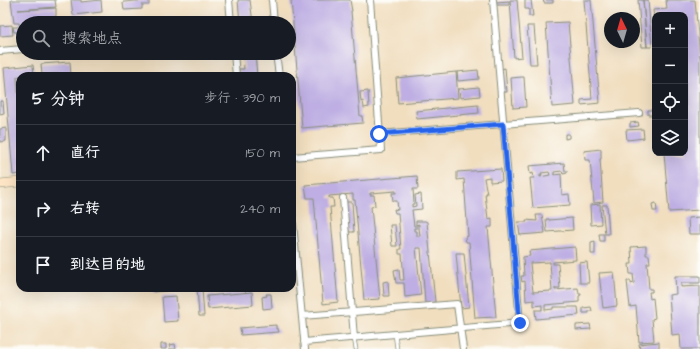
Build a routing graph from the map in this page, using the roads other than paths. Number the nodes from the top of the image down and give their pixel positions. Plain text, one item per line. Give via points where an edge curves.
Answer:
1 (230, 0) edge
2 (272, 0) edge
3 (370, 0) edge
4 (492, 0) edge
5 (231, 16) edge
6 (273, 16) edge
7 (16, 50) edge
8 (0, 52) edge
9 (235, 60) edge
10 (277, 60) edge
11 (236, 72) edge
12 (278, 72) edge
13 (638, 114) dead end
14 (503, 124) junction
15 (379, 134) junction
16 (296, 157) edge
17 (16, 182) edge
18 (0, 184) edge
19 (343, 198) dead end
20 (296, 254) edge
21 (352, 312) junction
22 (302, 316) junction
23 (460, 328) junction
24 (395, 334) junction
25 (354, 338) junction
26 (304, 342) junction
27 (305, 349) edge
28 (356, 349) edge
29 (396, 349) edge
30 (463, 349) edge

1 - 5 street
2 - 6 street
3 - 15 street
4 - 14 street
7 - 8 street
9 - 11 street
10 - 12 street
13 - 14 street
14 - 15 street
14 - 23 street via 520,323
15 - 16 street via 381,150
17 - 18 street
19 - 21 street
20 - 22 street
21 - 22 street
21 - 23 street via 458,304
21 - 25 street
22 - 26 street
23 - 24 street
23 - 30 street
24 - 25 street
24 - 29 lane
25 - 26 street
25 - 28 lane
26 - 27 street

